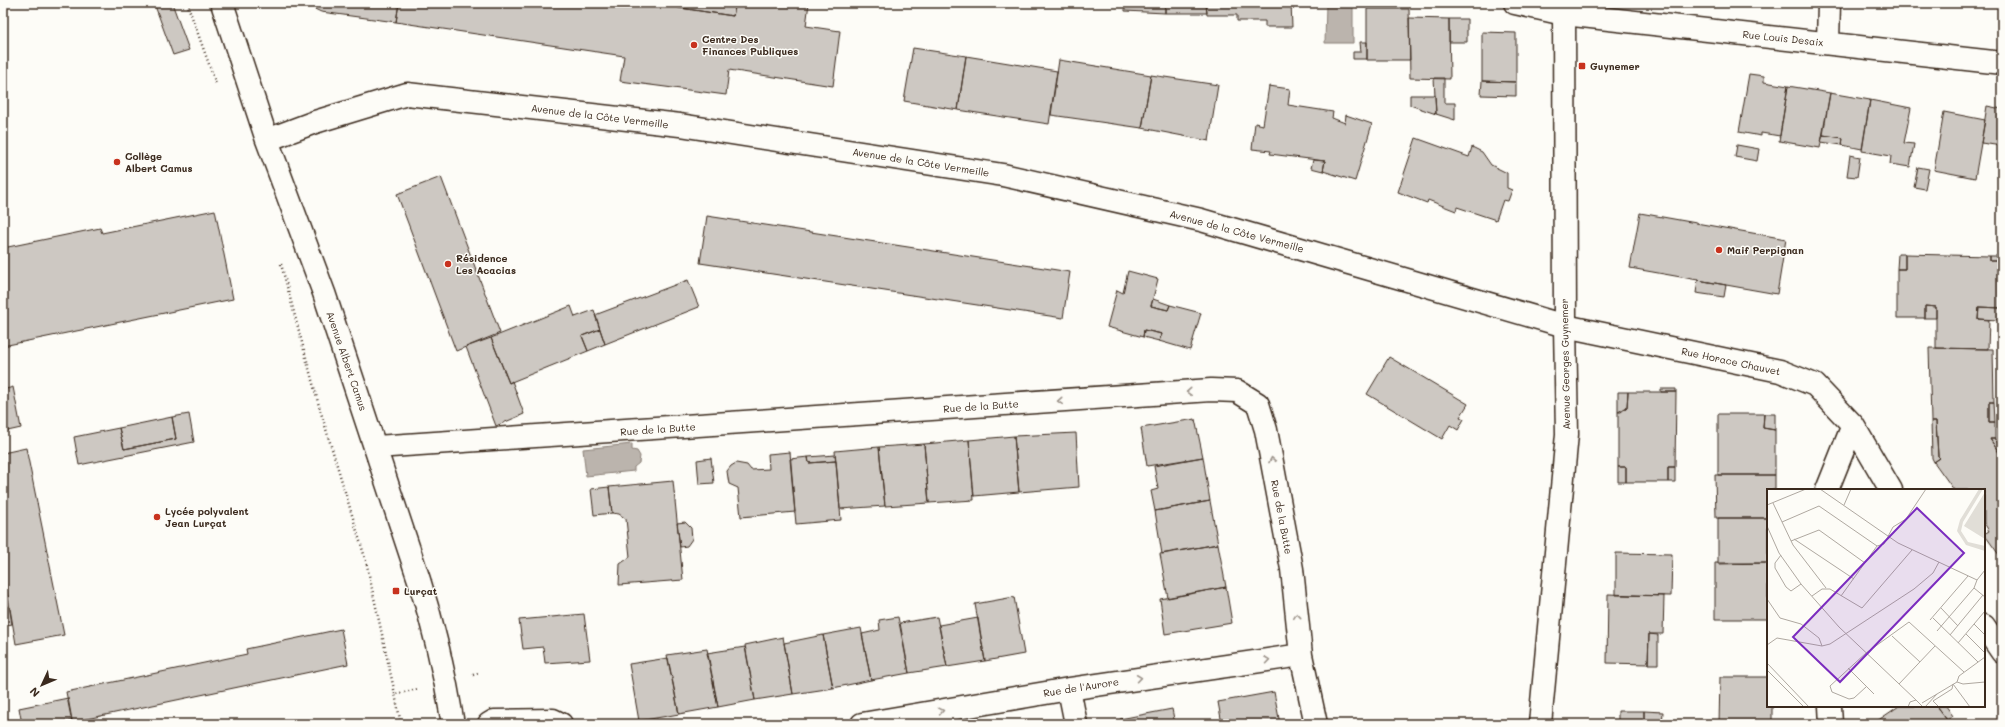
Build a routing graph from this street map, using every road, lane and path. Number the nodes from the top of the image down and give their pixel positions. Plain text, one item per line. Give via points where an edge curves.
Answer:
1 (187, 3) edge
2 (222, 3) edge
3 (1515, 3) edge
4 (1829, 3) edge
5 (1564, 9) edge
6 (1828, 43) junction
7 (2002, 63) edge
8 (218, 89) dead end
9 (267, 140) junction
10 (280, 260) dead end
11 (1565, 326) junction
12 (1853, 426) junction
13 (376, 447) junction
14 (1827, 489) edge
15 (1890, 489) edge
16 (1985, 627) edge
17 (2002, 652) edge
18 (1301, 655) junction
19 (1069, 689) junction
20 (395, 694) dead end
21 (1830, 707) edge
22 (452, 724) edge
23 (489, 724) edge
24 (561, 724) edge
25 (862, 724) edge
26 (1076, 724) edge
27 (1316, 724) edge
28 (1540, 724) edge
29 (1831, 724) edge

1 - 8 path
2 - 9 street, Avenue Albert Camus
3 - 5 street, Rue Louis Desaix
4 - 6 street
5 - 6 street, Rue Louis Desaix
5 - 11 street, Avenue Georges Guynemer
6 - 7 street, Rue Louis Desaix
9 - 11 street, Avenue de la Côte Vermeille via 315,122 407,94 680,125 1003,174 1201,220
9 - 13 street, Avenue Albert Camus via 324,293
10 - 20 path via 319,406 366,561
11 - 12 street, Rue Horace Chauvet via 1780,371 1815,385
11 - 28 street, Avenue Georges Guynemer via 1566,434
12 - 14 street
12 - 15 street, Rue Horace Chauvet
18 -> 13 street, Rue de la Butte via 1292,569 1266,430 1258,404 1237,391
13 - 22 street, Avenue Albert Camus via 429,609 446,683
16 - 17 street
19 -> 18 street, Rue de l'Aurore
18 - 27 street, Rue de la Butte
25 -> 19 street, Rue de l'Aurore
19 - 26 street
21 - 29 street
23 - 24 street via 494,721 553,720

